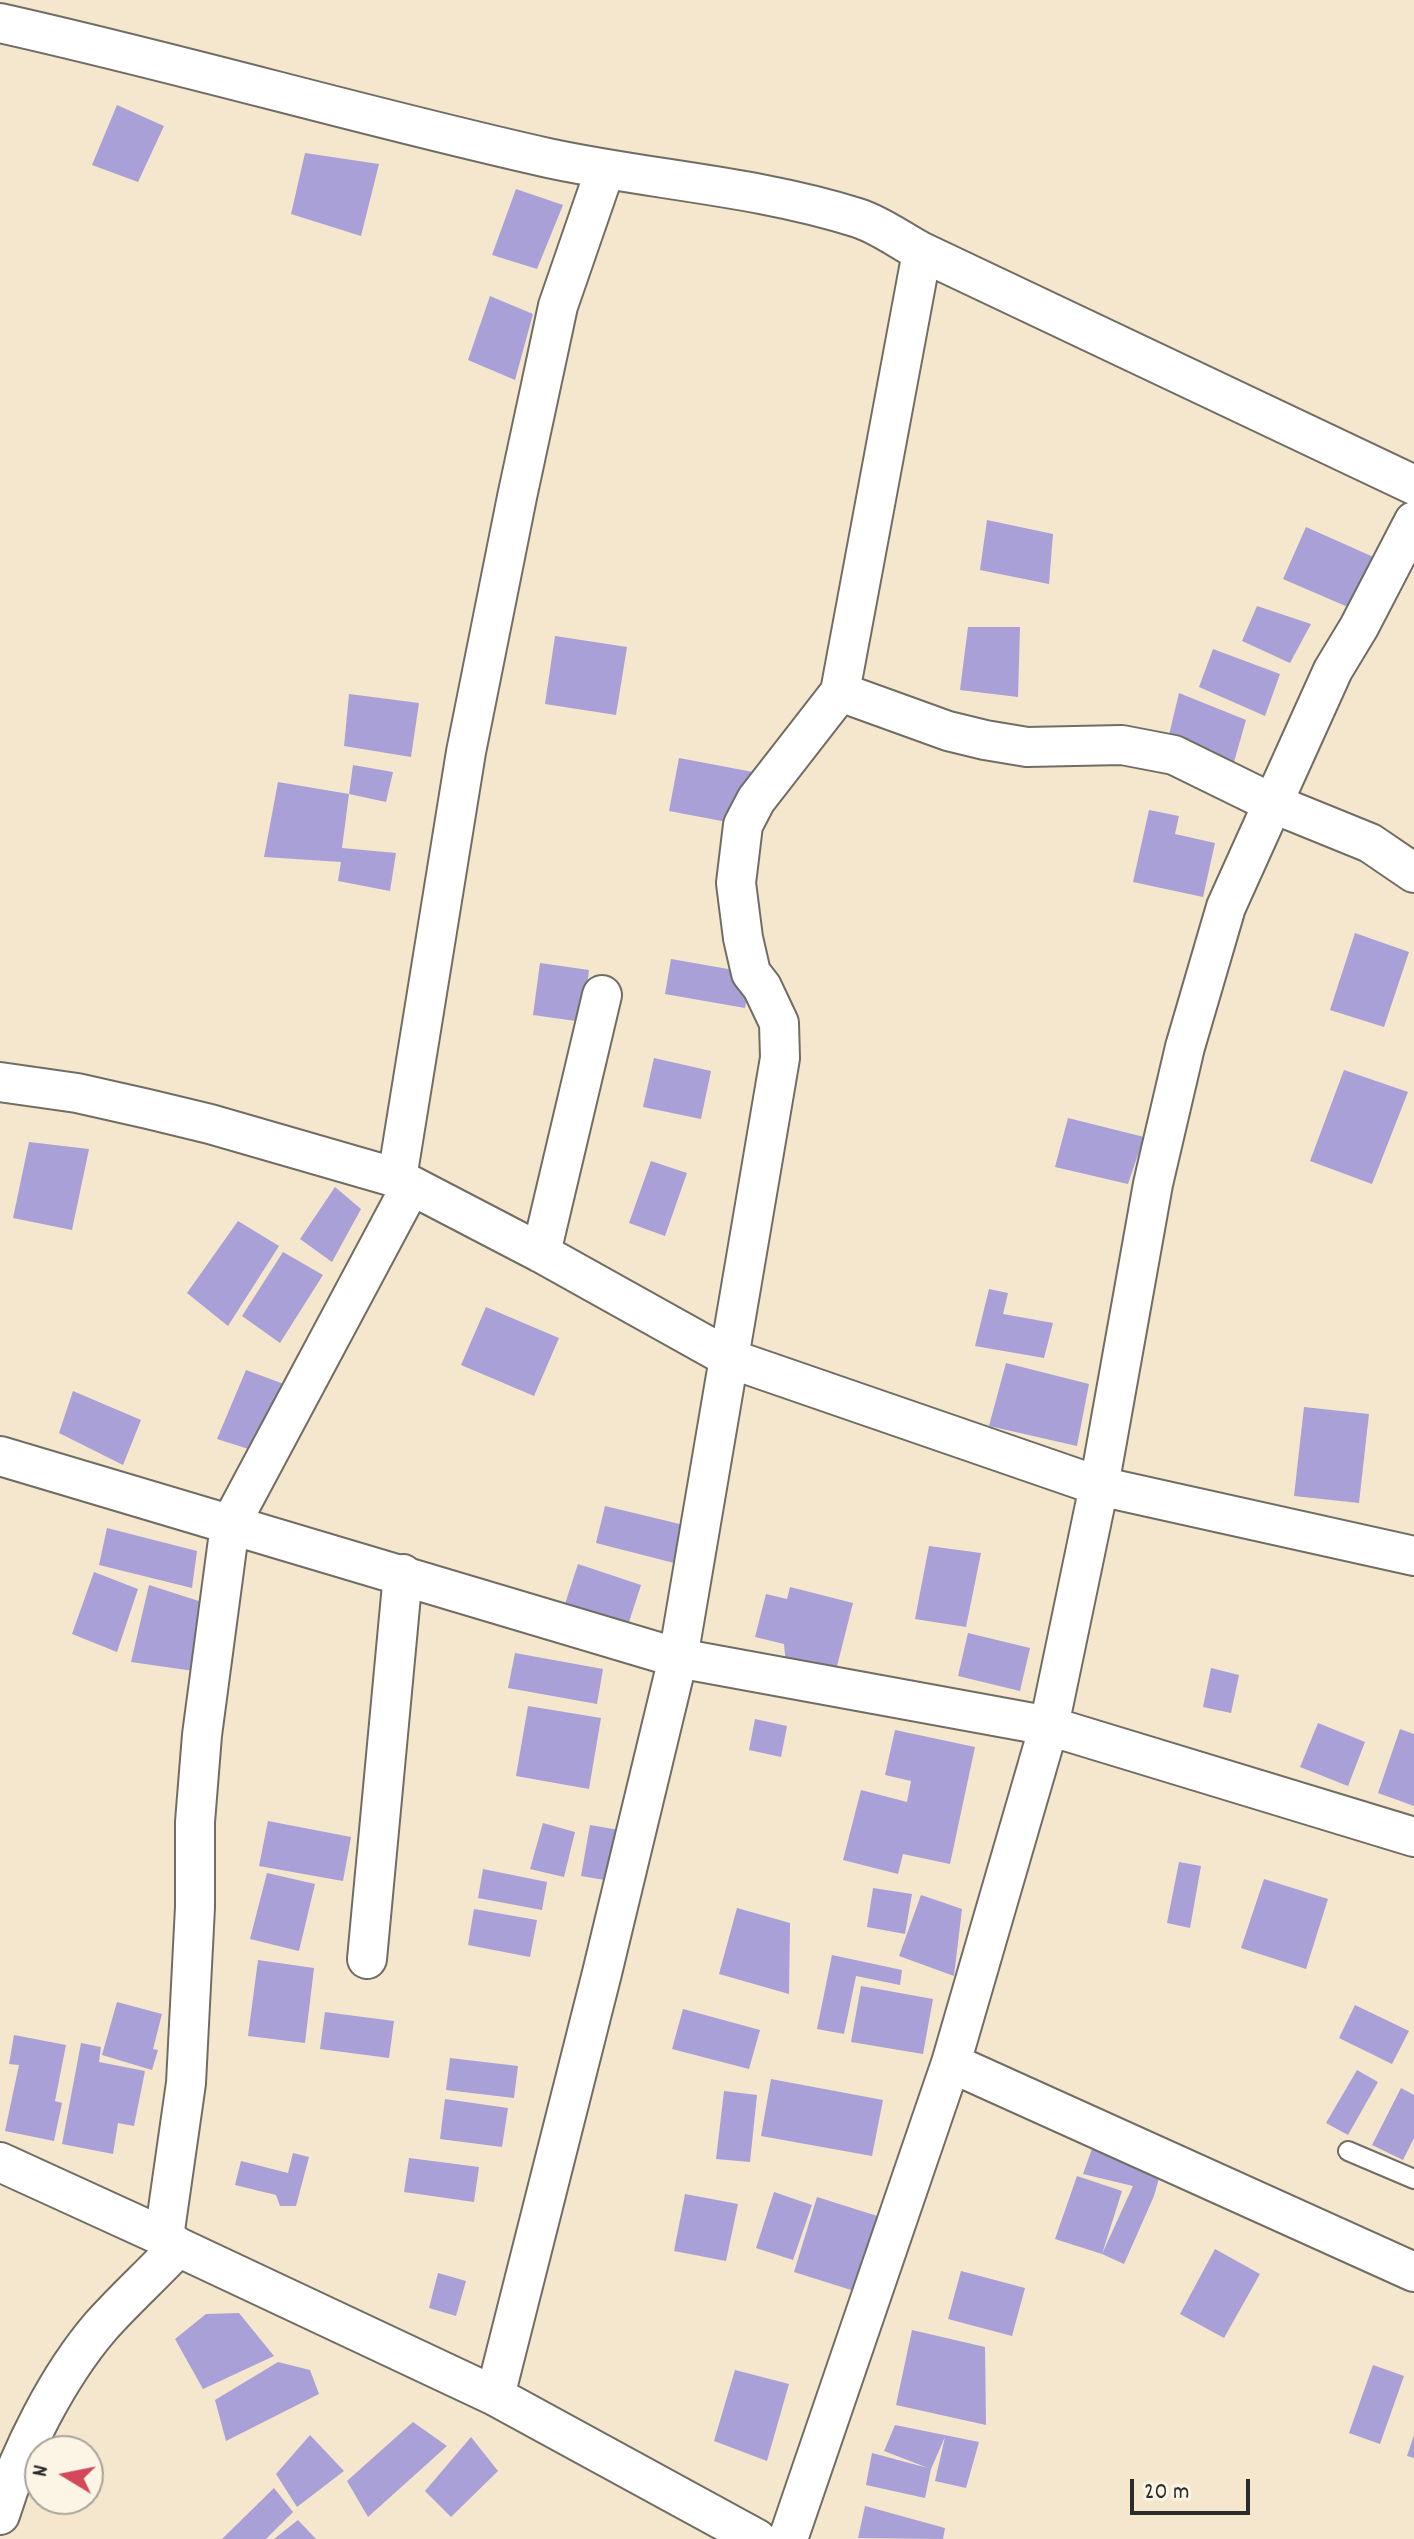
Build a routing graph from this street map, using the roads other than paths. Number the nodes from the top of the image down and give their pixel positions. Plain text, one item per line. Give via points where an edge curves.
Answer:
1 (0, 23) edge
2 (605, 170) junction
3 (922, 252) junction
4 (1414, 485) edge
5 (1414, 521) edge
6 (840, 692) junction
7 (1274, 804) junction
8 (1414, 873) edge
9 (602, 995) dead end
10 (0, 1082) edge
11 (404, 1182) junction
12 (541, 1253) junction
13 (731, 1359) junction
14 (0, 1456) edge
15 (1099, 1486) junction
16 (230, 1525) junction
17 (1414, 1556) edge
18 (403, 1574) junction
19 (678, 1658) junction
20 (1049, 1726) junction
21 (1414, 1837) edge
22 (367, 1959) dead end
23 (951, 2063) junction
24 (1348, 2151) dead end
25 (0, 2162) edge
26 (1414, 2179) edge
27 (171, 2242) junction
28 (1414, 2271) edge
29 (495, 2396) junction
30 (0, 2515) edge
31 (757, 2539) edge
32 (788, 2539) edge

1 - 2 street
2 - 3 street via 803,203 861,219
2 - 11 street via 558,306 468,737
3 - 4 street
3 - 6 street
5 - 7 street via 1333,670
6 - 7 street via 985,740 1027,747 1122,745 1174,755
6 - 13 street via 756,800 741,837 736,883 743,938 751,973 779,1023 780,1058
7 - 8 street via 1370,843
7 - 15 street via 1226,907 1185,1047 1153,1184
9 - 12 street
10 - 11 street via 77,1093 210,1124
11 - 12 street
11 - 16 street
12 - 13 street
13 - 15 street
13 - 19 street
14 - 16 street
15 - 17 street
15 - 20 street
16 - 18 street
16 - 27 street via 202,1735 186,2083
18 - 19 street
18 - 22 street
19 - 20 street
19 - 29 street
20 - 21 street
20 - 23 street
23 - 28 street
23 - 32 street
24 - 26 lane
25 - 27 street
27 - 29 street
27 - 30 street via 59,2385
29 - 31 street

